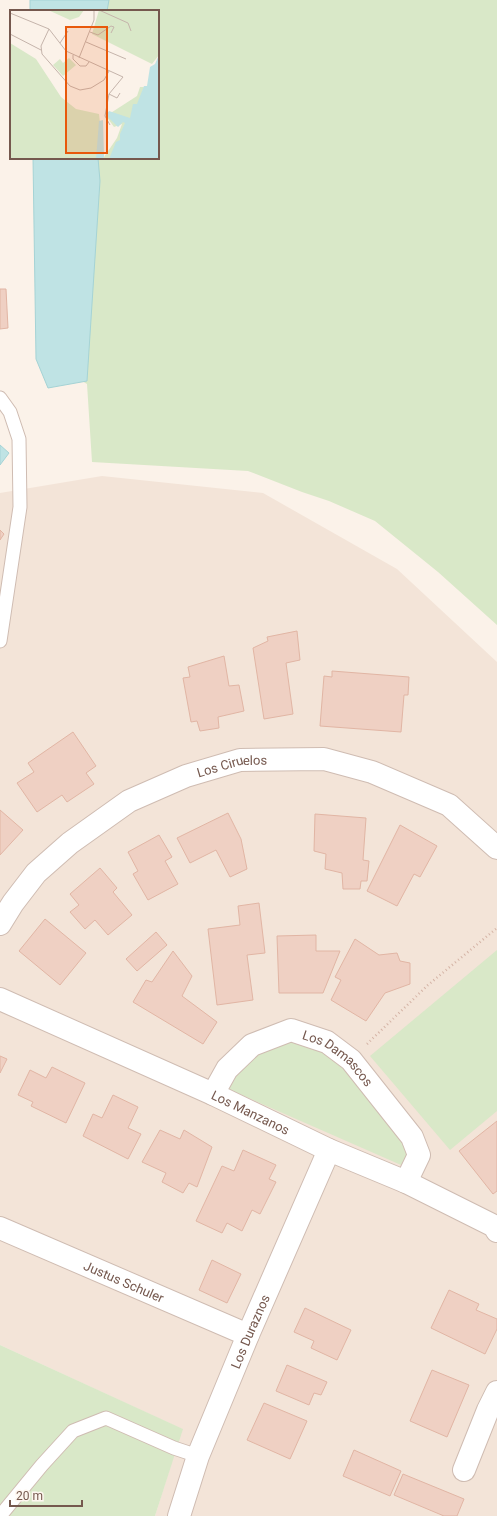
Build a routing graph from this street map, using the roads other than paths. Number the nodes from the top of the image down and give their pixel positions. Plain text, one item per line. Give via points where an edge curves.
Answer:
1 (0, 398) edge
2 (0, 641) edge
3 (497, 848) edge
4 (0, 924) edge
5 (0, 999) edge
6 (213, 1094) junction
7 (329, 1150) junction
8 (406, 1182) junction
9 (0, 1228) edge
10 (497, 1231) edge
11 (248, 1335) junction
12 (497, 1392) edge
13 (198, 1456) junction
14 (464, 1470) dead end
15 (0, 1516) edge
16 (179, 1516) edge

1 - 2 lane via 10,412 19,440 20,507
3 - 4 street, Los Ciruelos via 449,805 372,772 324,759 240,760 186,776 129,801 70,842 36,873
5 - 6 street, Los Manzanos
6 - 7 street, Los Manzanos
6 - 8 street, Los Damascos via 226,1069 252,1045 291,1030 327,1042 351,1060 412,1137 419,1155
7 - 8 street, Los Manzanos
7 - 11 street, Los Duraznos
8 - 10 street, Los Manzanos via 494,1226
9 - 11 street, Justus Schuler
11 - 13 street, Los Duraznos
12 - 14 street
13 - 15 lane via 106,1418 73,1431
13 - 16 street, Los Duraznos

